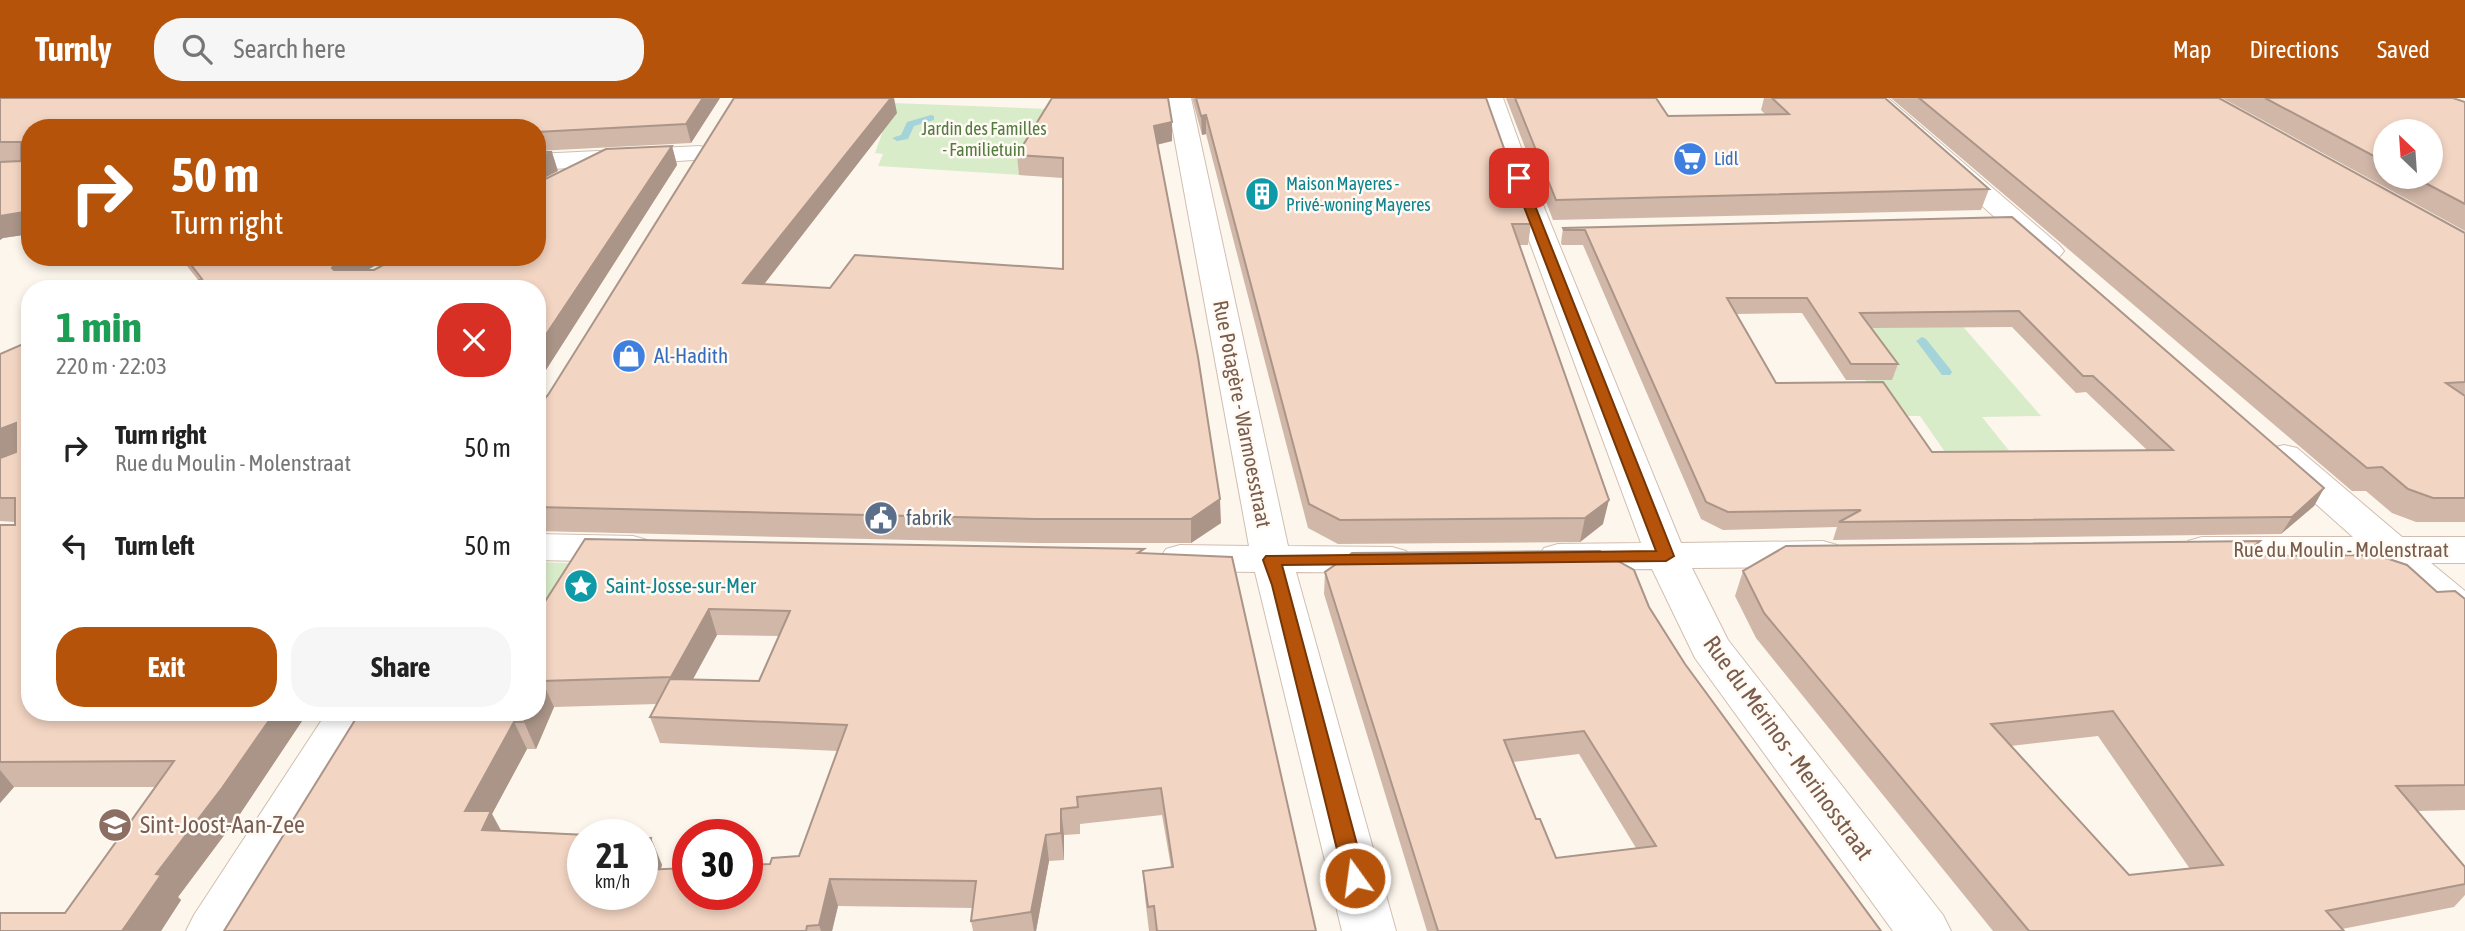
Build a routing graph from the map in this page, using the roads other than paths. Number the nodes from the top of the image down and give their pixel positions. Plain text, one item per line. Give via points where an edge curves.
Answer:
1 (1179, 98) edge
2 (1491, 98) edge
3 (1874, 98) edge
4 (701, 154) edge
5 (607, 160) junction
6 (546, 162) edge
7 (559, 185) edge
8 (2014, 220) junction
9 (1975, 221) edge
10 (2076, 274) edge
11 (2263, 438) edge
12 (546, 547) edge
13 (2391, 549) junction
14 (663, 550) edge
15 (2465, 550) edge
16 (2160, 551) edge
17 (1857, 554) edge
18 (1666, 556) junction
19 (1149, 558) edge
20 (1516, 558) edge
21 (1433, 559) edge
22 (1272, 560) junction
23 (2465, 614) edge
24 (345, 721) edge
25 (213, 931) edge
26 (1369, 931) edge
27 (1924, 931) edge

1 - 22 street, Rue Potagère - Warmoesstraat
2 - 18 street, Rue du Mérinos - Merinosstraat via 1519,178 1554,232
3 - 8 street
4 - 5 street via 646,154
5 - 6 street
5 - 7 street
8 - 9 street
8 - 10 street
11 - 13 street
12 - 14 street
13 - 15 street, Rue du Moulin - Molenstraat
13 - 16 street, Rue du Moulin - Molenstraat
13 - 23 street
17 - 18 street
18 - 20 street
18 - 27 street, Rue du Mérinos - Merinosstraat via 1710,647
19 - 22 street
21 - 22 street
22 - 26 street, Rue Potagère - Warmoesstraat
24 - 25 street

